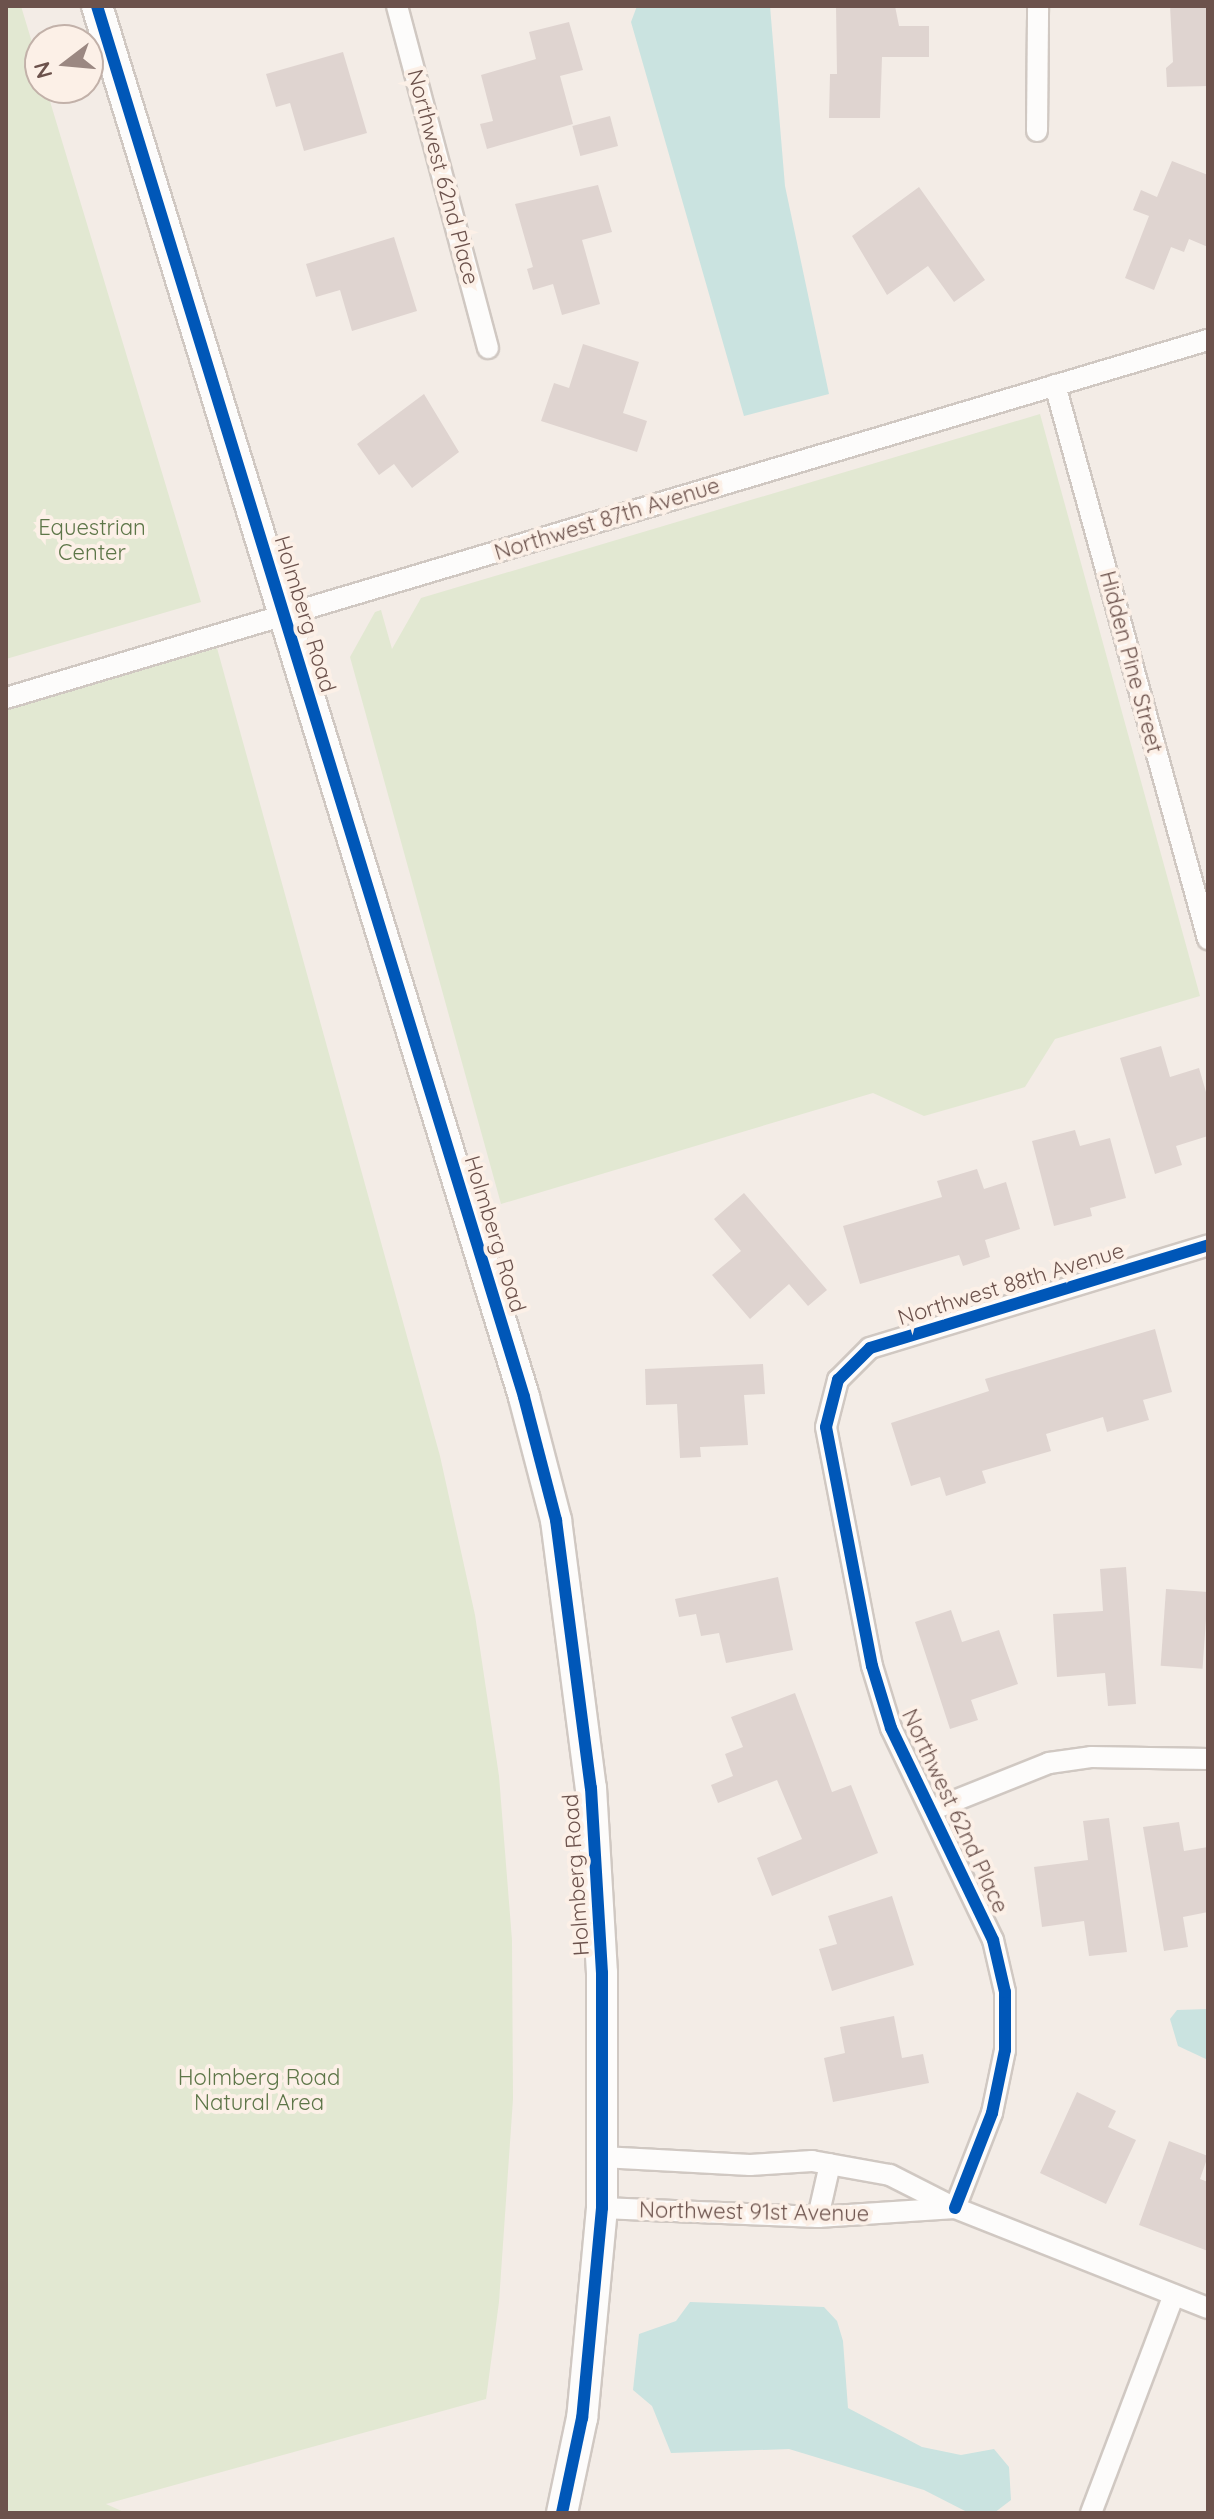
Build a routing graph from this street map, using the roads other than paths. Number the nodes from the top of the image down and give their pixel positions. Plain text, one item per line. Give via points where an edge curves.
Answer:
1 (97, 6) edge
2 (397, 6) edge
3 (1038, 6) edge
4 (1037, 131) dead end
5 (1208, 340) edge
6 (488, 348) dead end
7 (1055, 385) junction
8 (284, 616) junction
9 (6, 698) edge
10 (1208, 939) edge
11 (1208, 1245) edge
12 (838, 1380) joint
13 (1208, 1759) edge
14 (934, 1809) junction
15 (602, 2157) junction
16 (830, 2164) junction
17 (602, 2208) junction
18 (955, 2208) junction
19 (818, 2217) junction
20 (1174, 2295) junction
21 (1208, 2308) edge
22 (562, 2513) edge
23 (1091, 2513) edge

1 - 8 street, Holmberg Road
2 - 6 street, Northwest 62nd Place
3 - 4 street
5 - 7 street, Northwest 87th Avenue
7 - 8 street, Northwest 87th Avenue
7 - 10 street, Hidden Pine Street
8 - 9 street, Northwest 87th Avenue
8 - 15 street, Holmberg Road via 520,1382 556,1520 591,1788 602,1973
11 - 12 street, Northwest 88th Avenue via 870,1348
12 - 14 street, Northwest 62nd Place via 826,1427 872,1666 891,1728
13 - 14 street via 1091,1757 1049,1763
14 - 18 street, Northwest 62nd Place via 993,1940 1005,1992 1005,2050 992,2113
15 - 16 street, Northwest 91st Avenue
15 - 17 street, Holmberg Road
16 - 18 street, Northwest 91st Avenue via 890,2175
16 - 19 street
17 - 19 street, Northwest 91st Avenue
17 - 22 street, Holmberg Road via 582,2418
18 - 19 street, Northwest 91st Avenue
18 - 20 street, Northwest 91st Avenue
20 - 21 street, Northwest 91st Avenue
20 - 23 street

